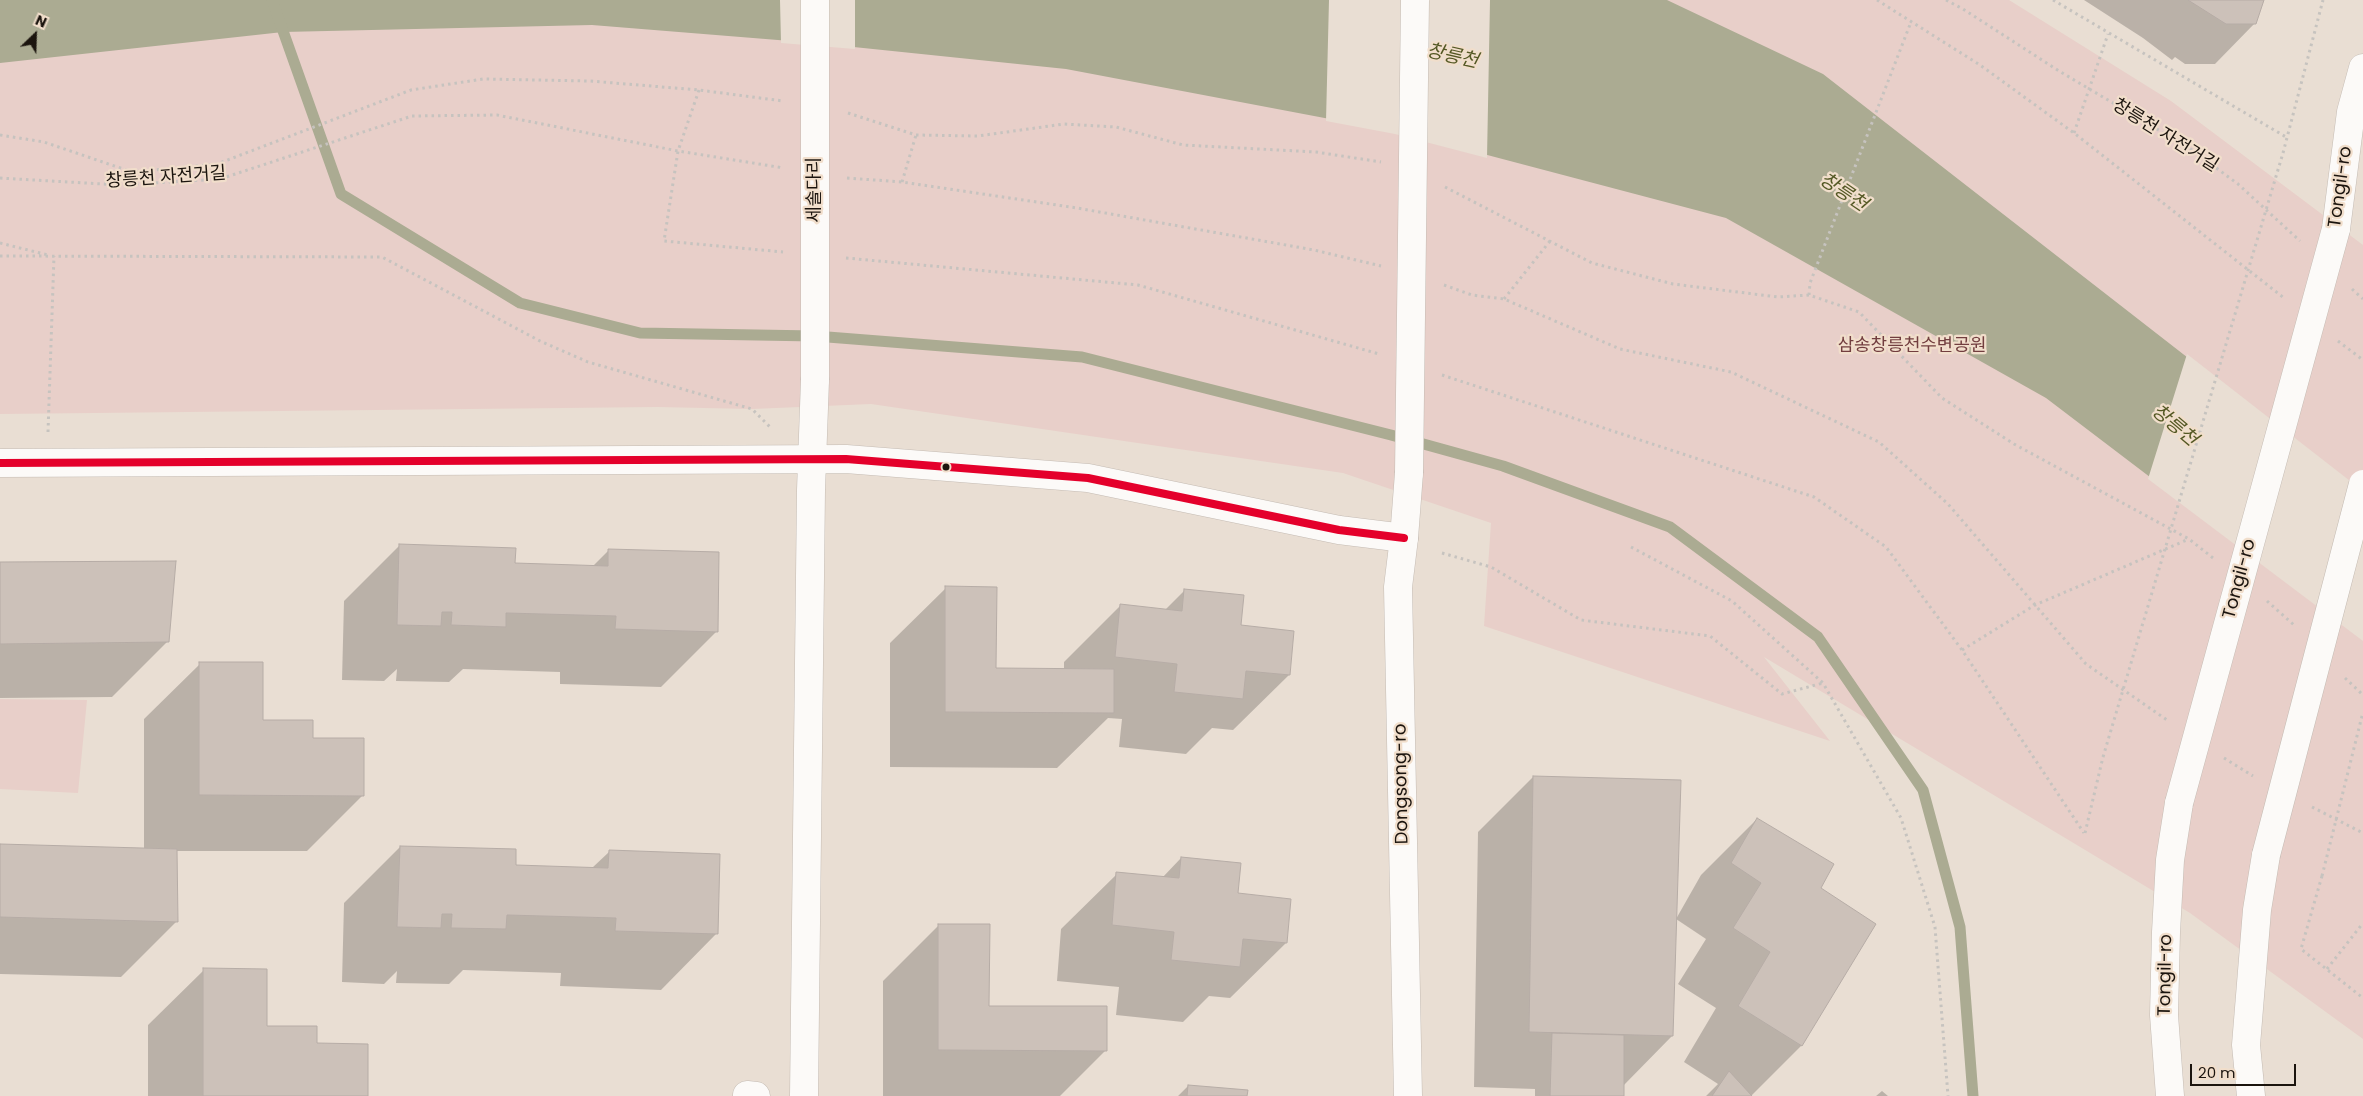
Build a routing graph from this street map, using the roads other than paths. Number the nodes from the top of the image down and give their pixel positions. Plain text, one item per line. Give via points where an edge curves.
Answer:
1 (815, 0) edge
2 (1415, 0) edge
3 (2363, 68) edge
4 (812, 458) junction
5 (0, 463) edge
6 (2363, 484) edge
7 (1404, 538) junction
8 (804, 1096) edge
9 (1408, 1096) edge
10 (2170, 1096) edge
11 (2251, 1096) edge

1 - 4 main road, 세솔다리, bridge
2 - 7 main road, Dongsong-ro, bridge via 1409,473
3 - 10 main road, Tongil-ro, bridge via 2351,112 2336,230 2179,803 2170,860 2166,932 2164,1015
4 - 5 main road
4 - 7 main road via 1088,478 1339,530
4 - 8 main road, 세솔다리
6 - 11 main road, bridge via 2266,855 2257,910 2246,1045
7 - 9 main road, Dongsong-ro via 1398,587

